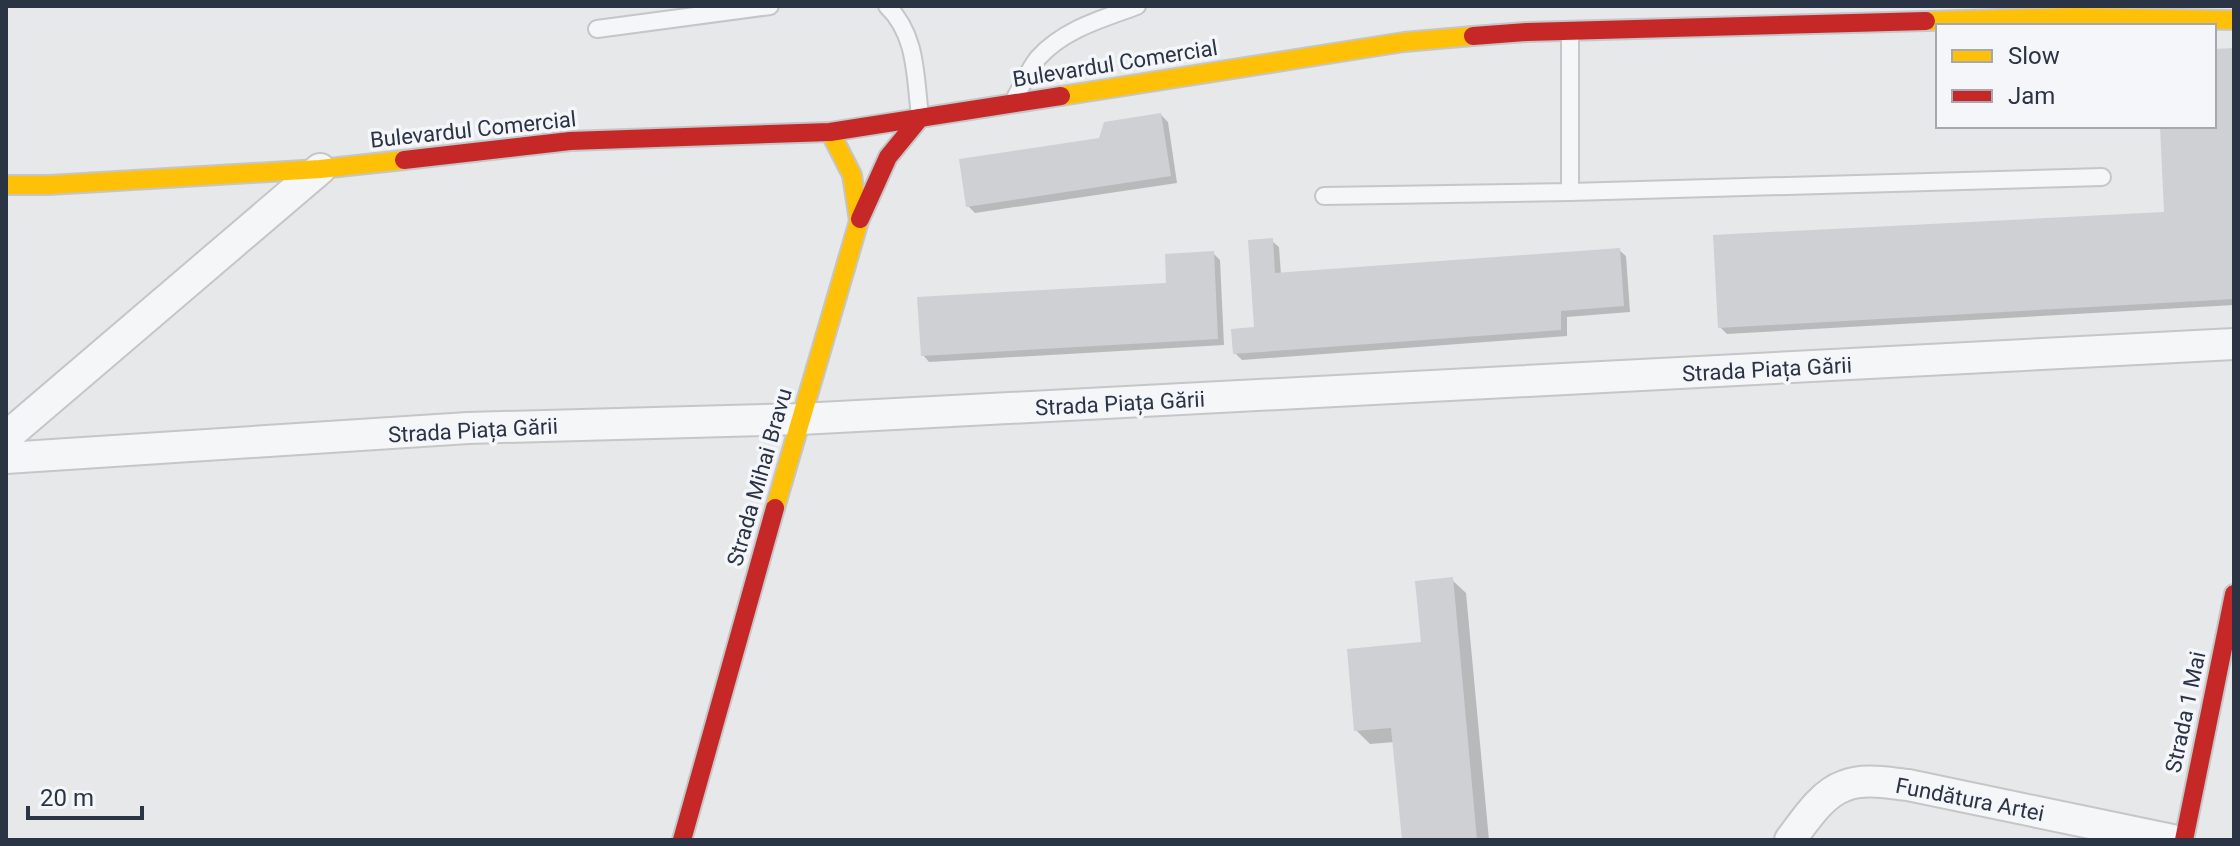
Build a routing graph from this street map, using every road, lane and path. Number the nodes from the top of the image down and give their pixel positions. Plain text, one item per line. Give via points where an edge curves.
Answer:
1 (770, 6) edge
2 (887, 6) edge
3 (1137, 6) edge
4 (2234, 20) edge
5 (597, 29) dead end
6 (1570, 31) junction
7 (1012, 104) junction
8 (920, 118) junction
9 (830, 132) junction
10 (320, 169) junction
11 (2102, 177) dead end
12 (6, 185) edge
13 (1570, 192) junction
14 (1324, 196) dead end
15 (859, 221) junction
16 (2234, 344) edge
17 (800, 419) junction
18 (6, 437) edge
19 (6, 458) edge
20 (2234, 594) edge
21 (682, 840) edge
22 (1790, 840) edge
23 (2172, 840) edge
24 (2184, 840) edge

1 - 5 lane
2 - 8 lane via 909,36
3 - 7 lane via 1082,26 1054,44 1037,60
4 - 6 main road, Bulevardul Comercial via 2074,17
6 - 7 main road, Bulevardul Comercial via 1404,42
6 - 13 lane
7 - 8 main road, Bulevardul Comercial
8 - 9 main road, Bulevardul Comercial
8 - 15 main road via 888,157
9 - 10 main road, Bulevardul Comercial via 570,141
9 - 15 main road, Strada Mihai Bravu via 852,169
10 - 12 main road, Bulevardul Comercial
10 - 18 street
11 - 13 lane
13 - 14 lane
15 - 17 main road, Strada Mihai Bravu
16 - 17 street, Strada Piața Gării
17 - 19 street, Strada Piața Gării via 468,428
17 - 21 main road, Strada Mihai Bravu
20 - 24 main road, Strada 1 Mai
22 - 23 street, Fundătura Artei via 1819,804 1843,786 1865,782 1908,785

